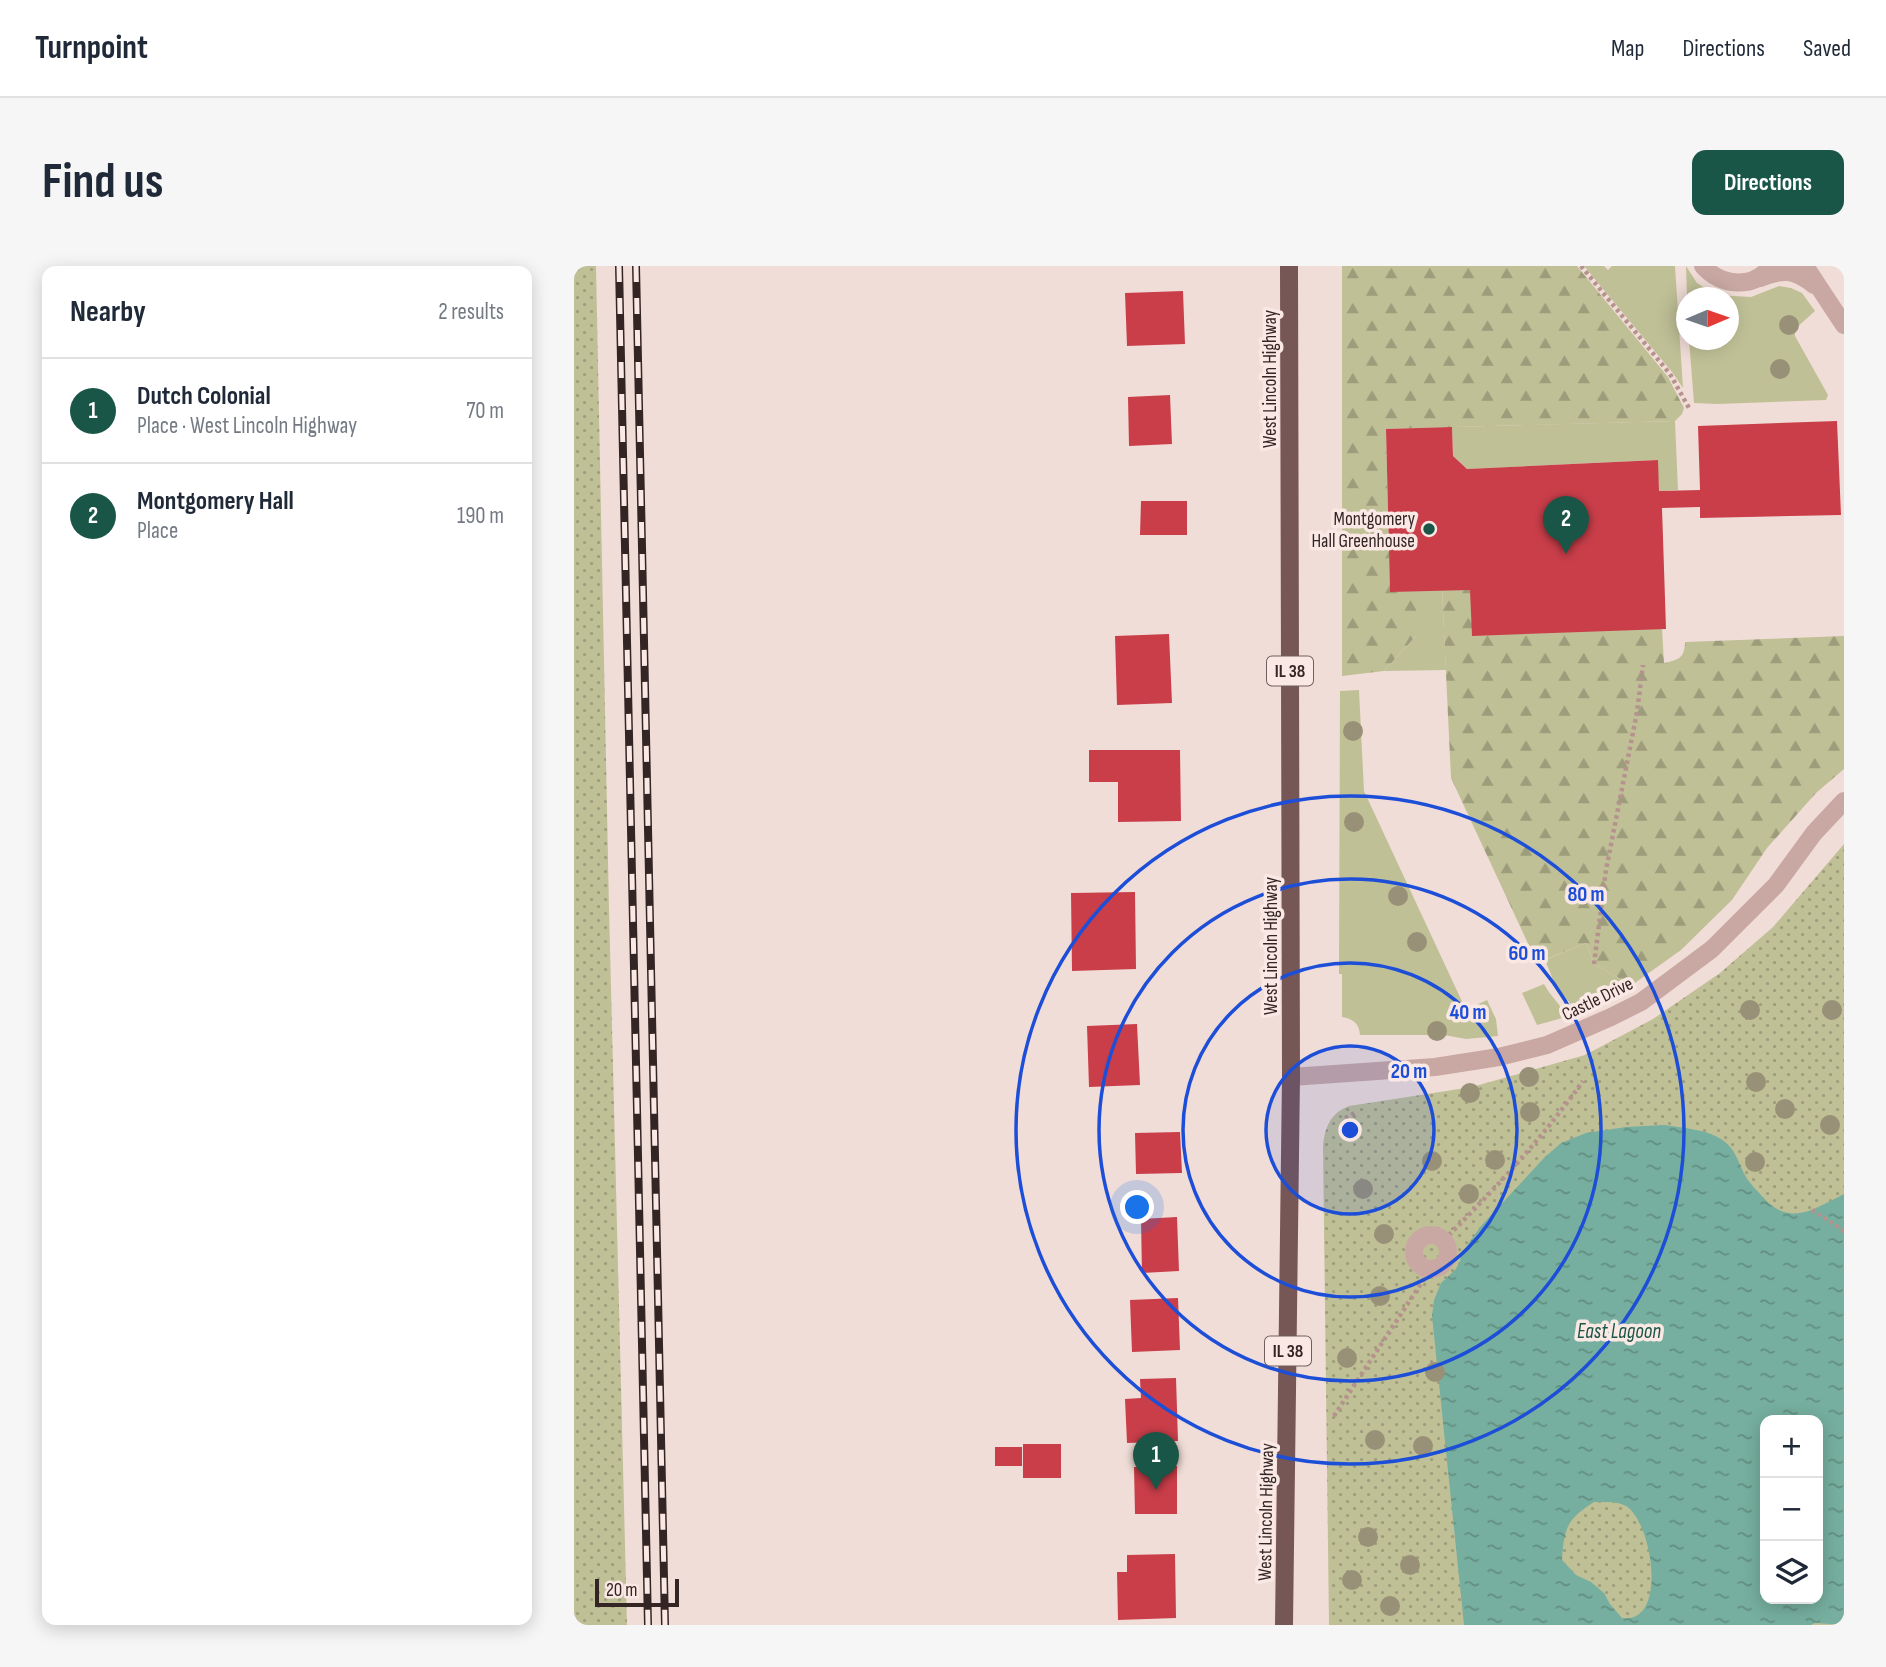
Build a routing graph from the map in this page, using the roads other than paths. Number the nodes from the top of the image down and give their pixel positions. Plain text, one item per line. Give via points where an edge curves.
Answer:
1 (1289, 266) edge
2 (1703, 266) edge
3 (1771, 266) edge
4 (1805, 266) edge
5 (1756, 279) junction
6 (1820, 289) junction
7 (1844, 325) edge
8 (1844, 801) edge
9 (1291, 1077) junction
10 (1443, 1241) road end
11 (1427, 1269) road end
12 (1284, 1625) edge

1 - 9 main road, West Lincoln Highway / IL 38
2 - 5 street via 1728,282
3 - 5 street
4 - 6 street
5 - 6 street via 1777,271 1791,272
6 - 7 street
8 - 9 street, Castle Drive via 1776,885 1712,948 1641,1002 1611,1017 1546,1045 1499,1057 1435,1067
9 - 12 main road, West Lincoln Highway / IL 38
10 - 11 street via 1432,1236 1417,1243 1416,1259

